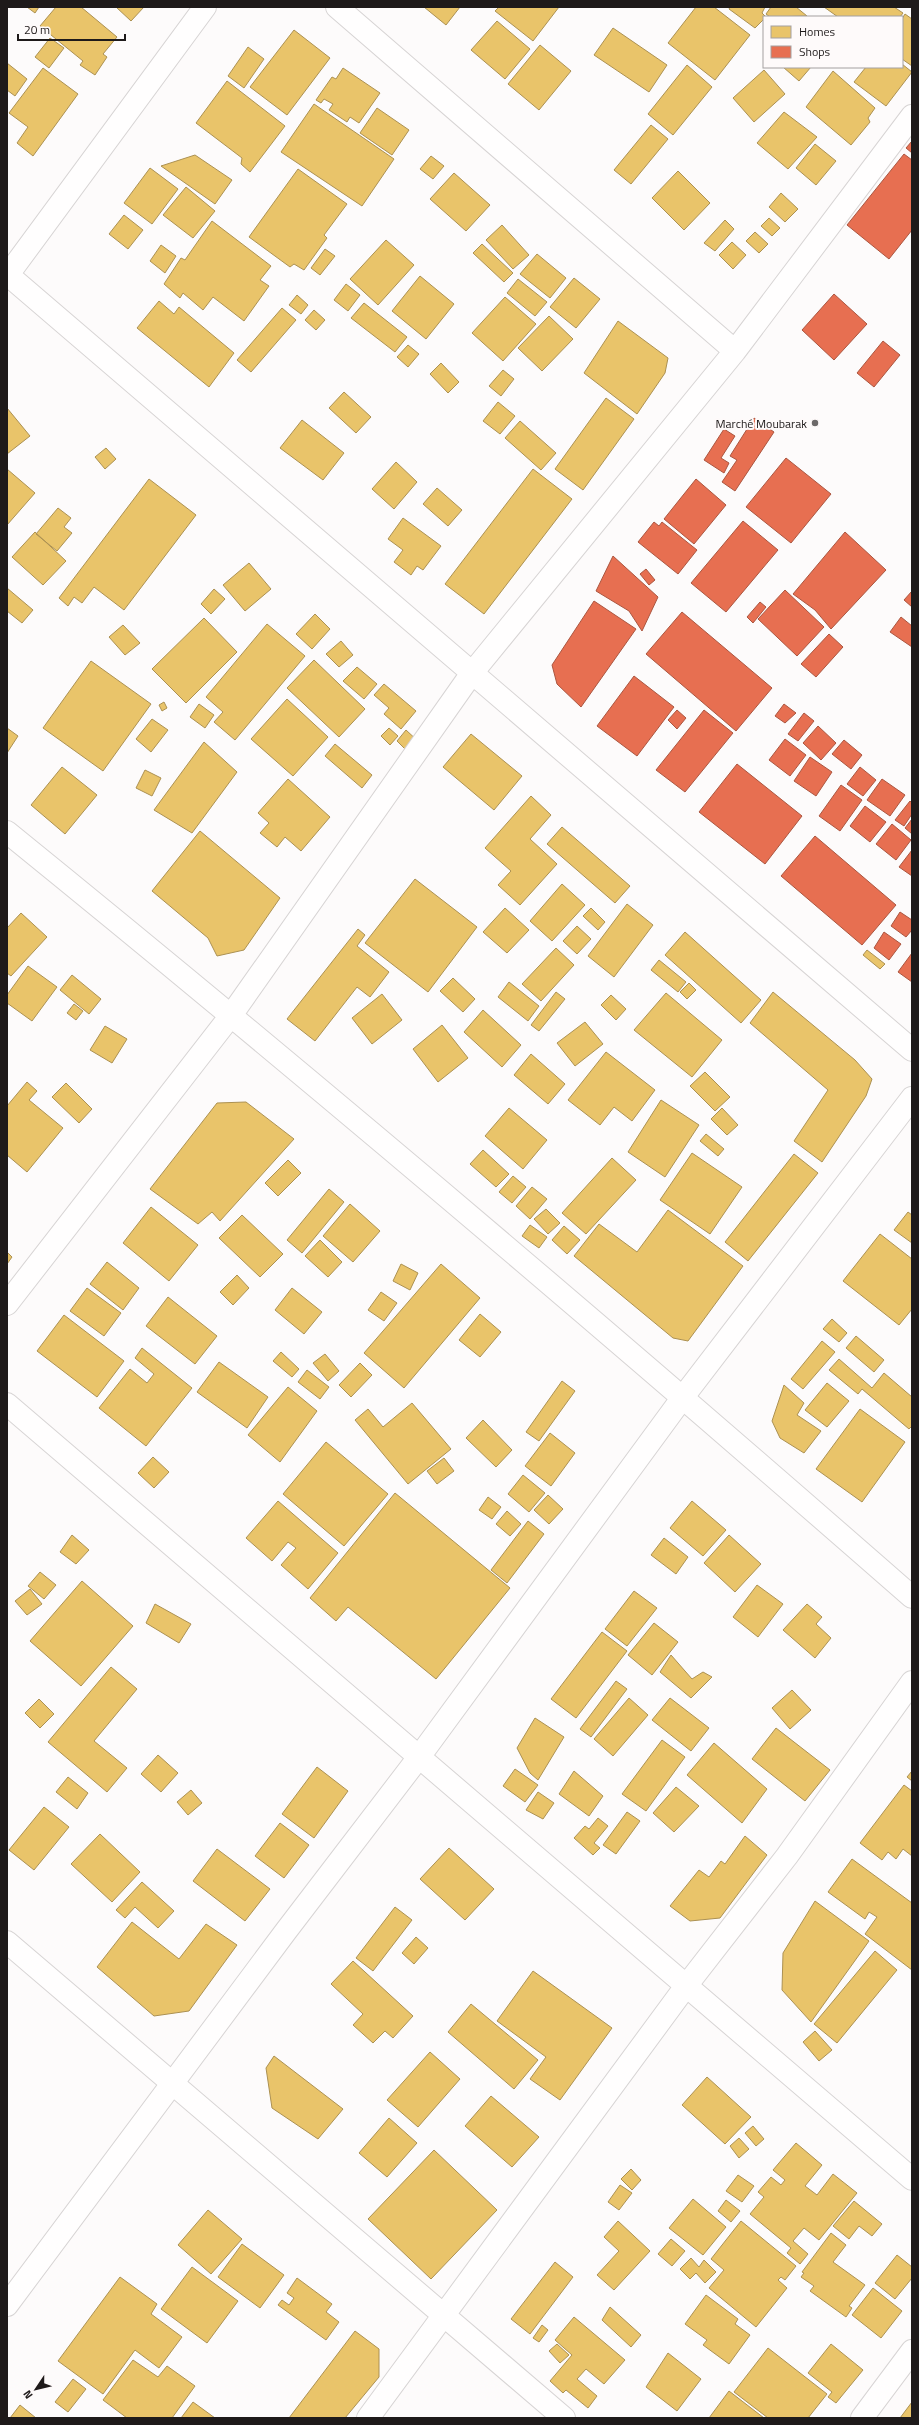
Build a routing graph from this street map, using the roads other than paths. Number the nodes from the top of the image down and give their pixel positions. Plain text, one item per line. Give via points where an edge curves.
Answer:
1 (205, 7) edge
2 (337, 7) edge
3 (912, 116) edge
4 (7, 275) edge
5 (735, 351) junction
6 (472, 673) junction
7 (7, 832) edge
8 (232, 1014) junction
9 (912, 1050) edge
10 (912, 1098) edge
11 (7, 1304) edge
12 (683, 1397) junction
13 (7, 1404) edge
14 (912, 1598) edge
15 (912, 1682) edge
16 (419, 1757) junction
17 (7, 1942) edge
18 (686, 1986) junction
19 (173, 2084) junction
20 (912, 2179) edge
21 (7, 2305) edge
22 (443, 2315) junction
23 (912, 2351) edge
24 (368, 2418) edge
25 (564, 2418) edge
26 (862, 2418) edge

1 - 4 street
2 - 5 street
3 - 5 street
4 - 6 street
5 - 6 street
6 - 8 street
6 - 9 street
7 - 8 street
8 - 11 street
8 - 12 street
10 - 12 street
12 - 14 street
12 - 16 street
13 - 16 street
15 - 18 street via 792,1849
16 - 18 street
16 - 19 street
17 - 19 street
18 - 20 street
18 - 22 street
19 - 21 street
19 - 22 street
22 - 24 street
22 - 25 street
23 - 26 street

